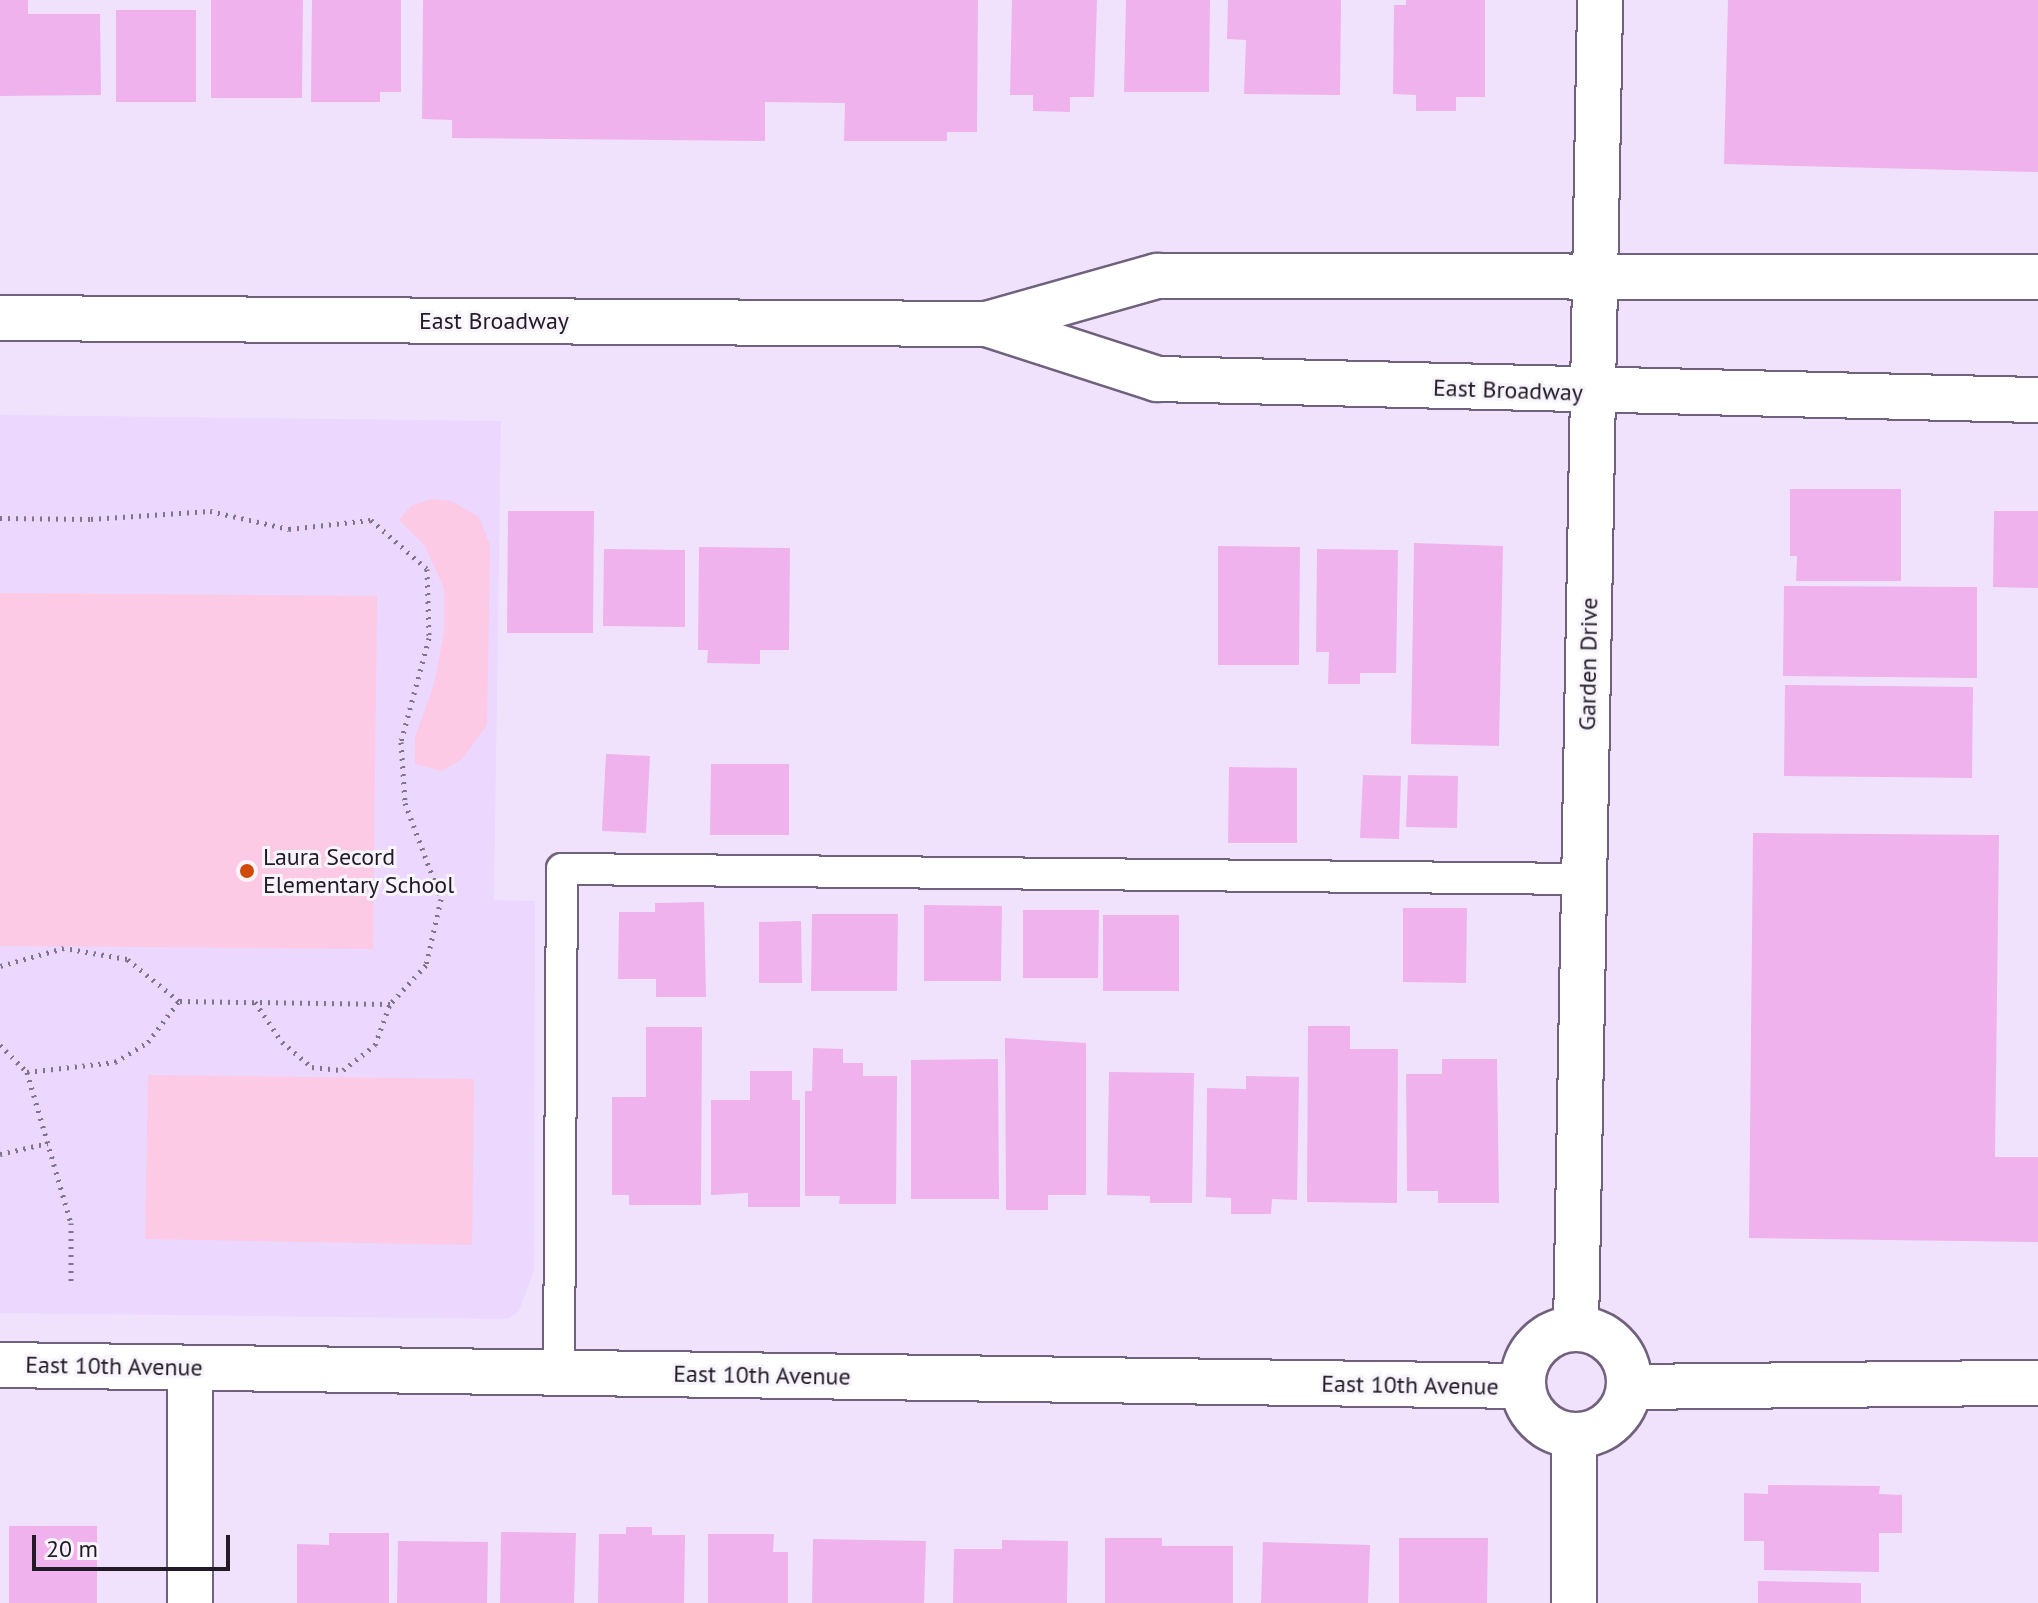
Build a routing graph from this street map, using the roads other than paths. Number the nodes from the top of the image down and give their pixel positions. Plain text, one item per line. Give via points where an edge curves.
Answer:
1 (1600, 0) edge
2 (1594, 274) junction
3 (2038, 277) edge
4 (0, 318) edge
5 (987, 324) junction
6 (1591, 392) junction
7 (2038, 400) edge
8 (1586, 879) junction
9 (1576, 1328) junction
10 (0, 1365) edge
11 (190, 1368) junction
12 (559, 1372) junction
13 (2038, 1383) edge
14 (1523, 1386) junction
15 (1629, 1387) junction
16 (1574, 1435) junction
17 (190, 1603) edge
18 (1574, 1603) edge

1 - 2 street, Garden Drive
2 - 3 street, East Broadway
2 - 5 street, East Broadway via 1157,276
2 - 6 street, Garden Drive
4 - 5 street, East Broadway
5 - 6 street, East Broadway via 1157,379
6 - 7 street, East Broadway
6 - 8 street, Garden Drive
8 - 9 street, Garden Drive
8 - 12 lane via 562,869
9 - 14 street via 1558,1332 1532,1352
9 - 15 street via 1609,1340 1628,1370
10 - 11 street, East 10th Avenue
11 - 12 street, East 10th Avenue
11 - 17 street
12 - 14 street, East 10th Avenue
13 - 15 street
14 - 16 street via 1535,1415
15 - 16 street via 1617,1416
16 - 18 street

